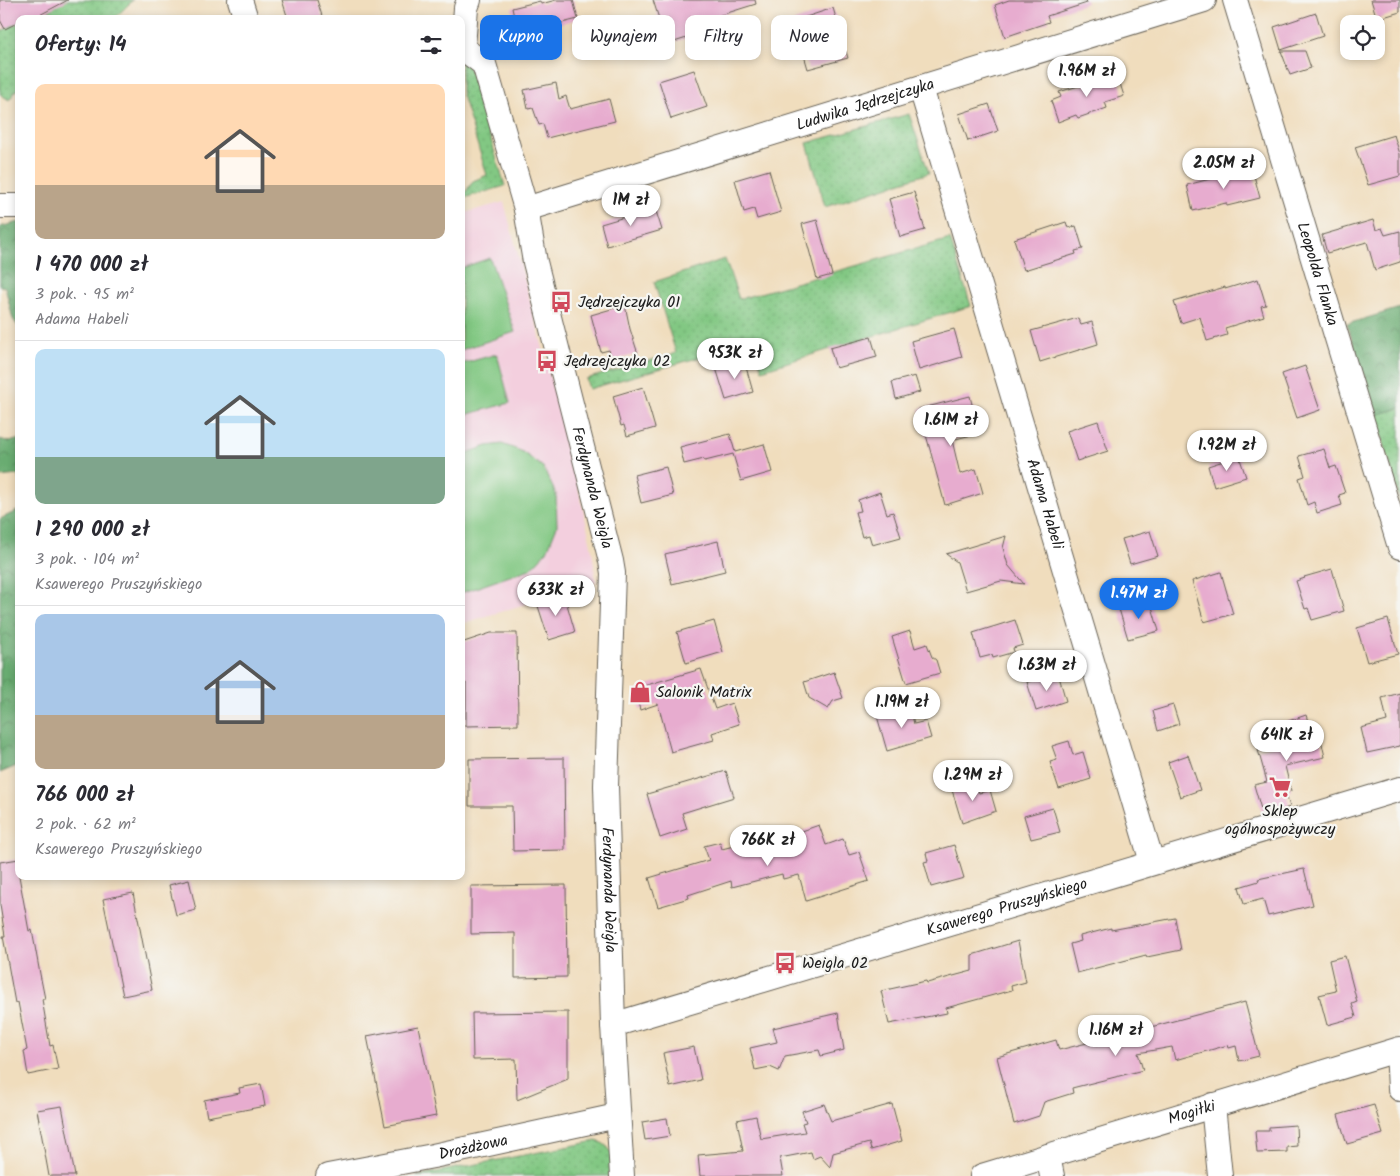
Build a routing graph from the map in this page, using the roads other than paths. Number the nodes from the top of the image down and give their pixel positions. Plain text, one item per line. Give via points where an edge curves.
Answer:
1 (240, 0) edge
2 (469, 0) edge
3 (1204, 0) edge
4 (1235, 0) edge
5 (245, 15) edge
6 (465, 18) edge
7 (465, 49) edge
8 (921, 88) junction
9 (0, 206) edge
10 (15, 206) edge
11 (526, 209) junction
12 (1400, 547) edge
13 (1400, 789) edge
14 (1152, 862) junction
15 (613, 1025) junction
16 (1399, 1050) edge
17 (1400, 1089) edge
18 (1213, 1105) junction
19 (618, 1116) junction
20 (1050, 1166) edge
21 (328, 1176) edge
22 (622, 1176) edge
23 (982, 1176) edge
24 (1220, 1176) edge

1 - 5 street
2 - 6 street, Ferdynanda Weigla
3 - 8 street, Ludwika Jędrzejczyka
4 - 12 street, Leopolda Flanka
7 - 11 street, Ferdynanda Weigla via 484,64
8 - 11 street, Ludwika Jędrzejczyka
8 - 14 street, Adama Habeli
9 - 10 street
11 - 15 street, Ferdynanda Weigla via 535,262 612,561 606,786
13 - 14 street, Ksawerego Pruszyńskiego
14 - 15 street, Ksawerego Pruszyńskiego
15 - 19 street, Ferdynanda Weigla
16 - 17 street
16 - 18 street, Mogiłki
18 - 20 street, Mogiłki
18 - 24 street
19 - 21 street, Drożdżowa
19 - 22 street, Ferdynanda Weigla
20 - 23 street, Mogiłki

